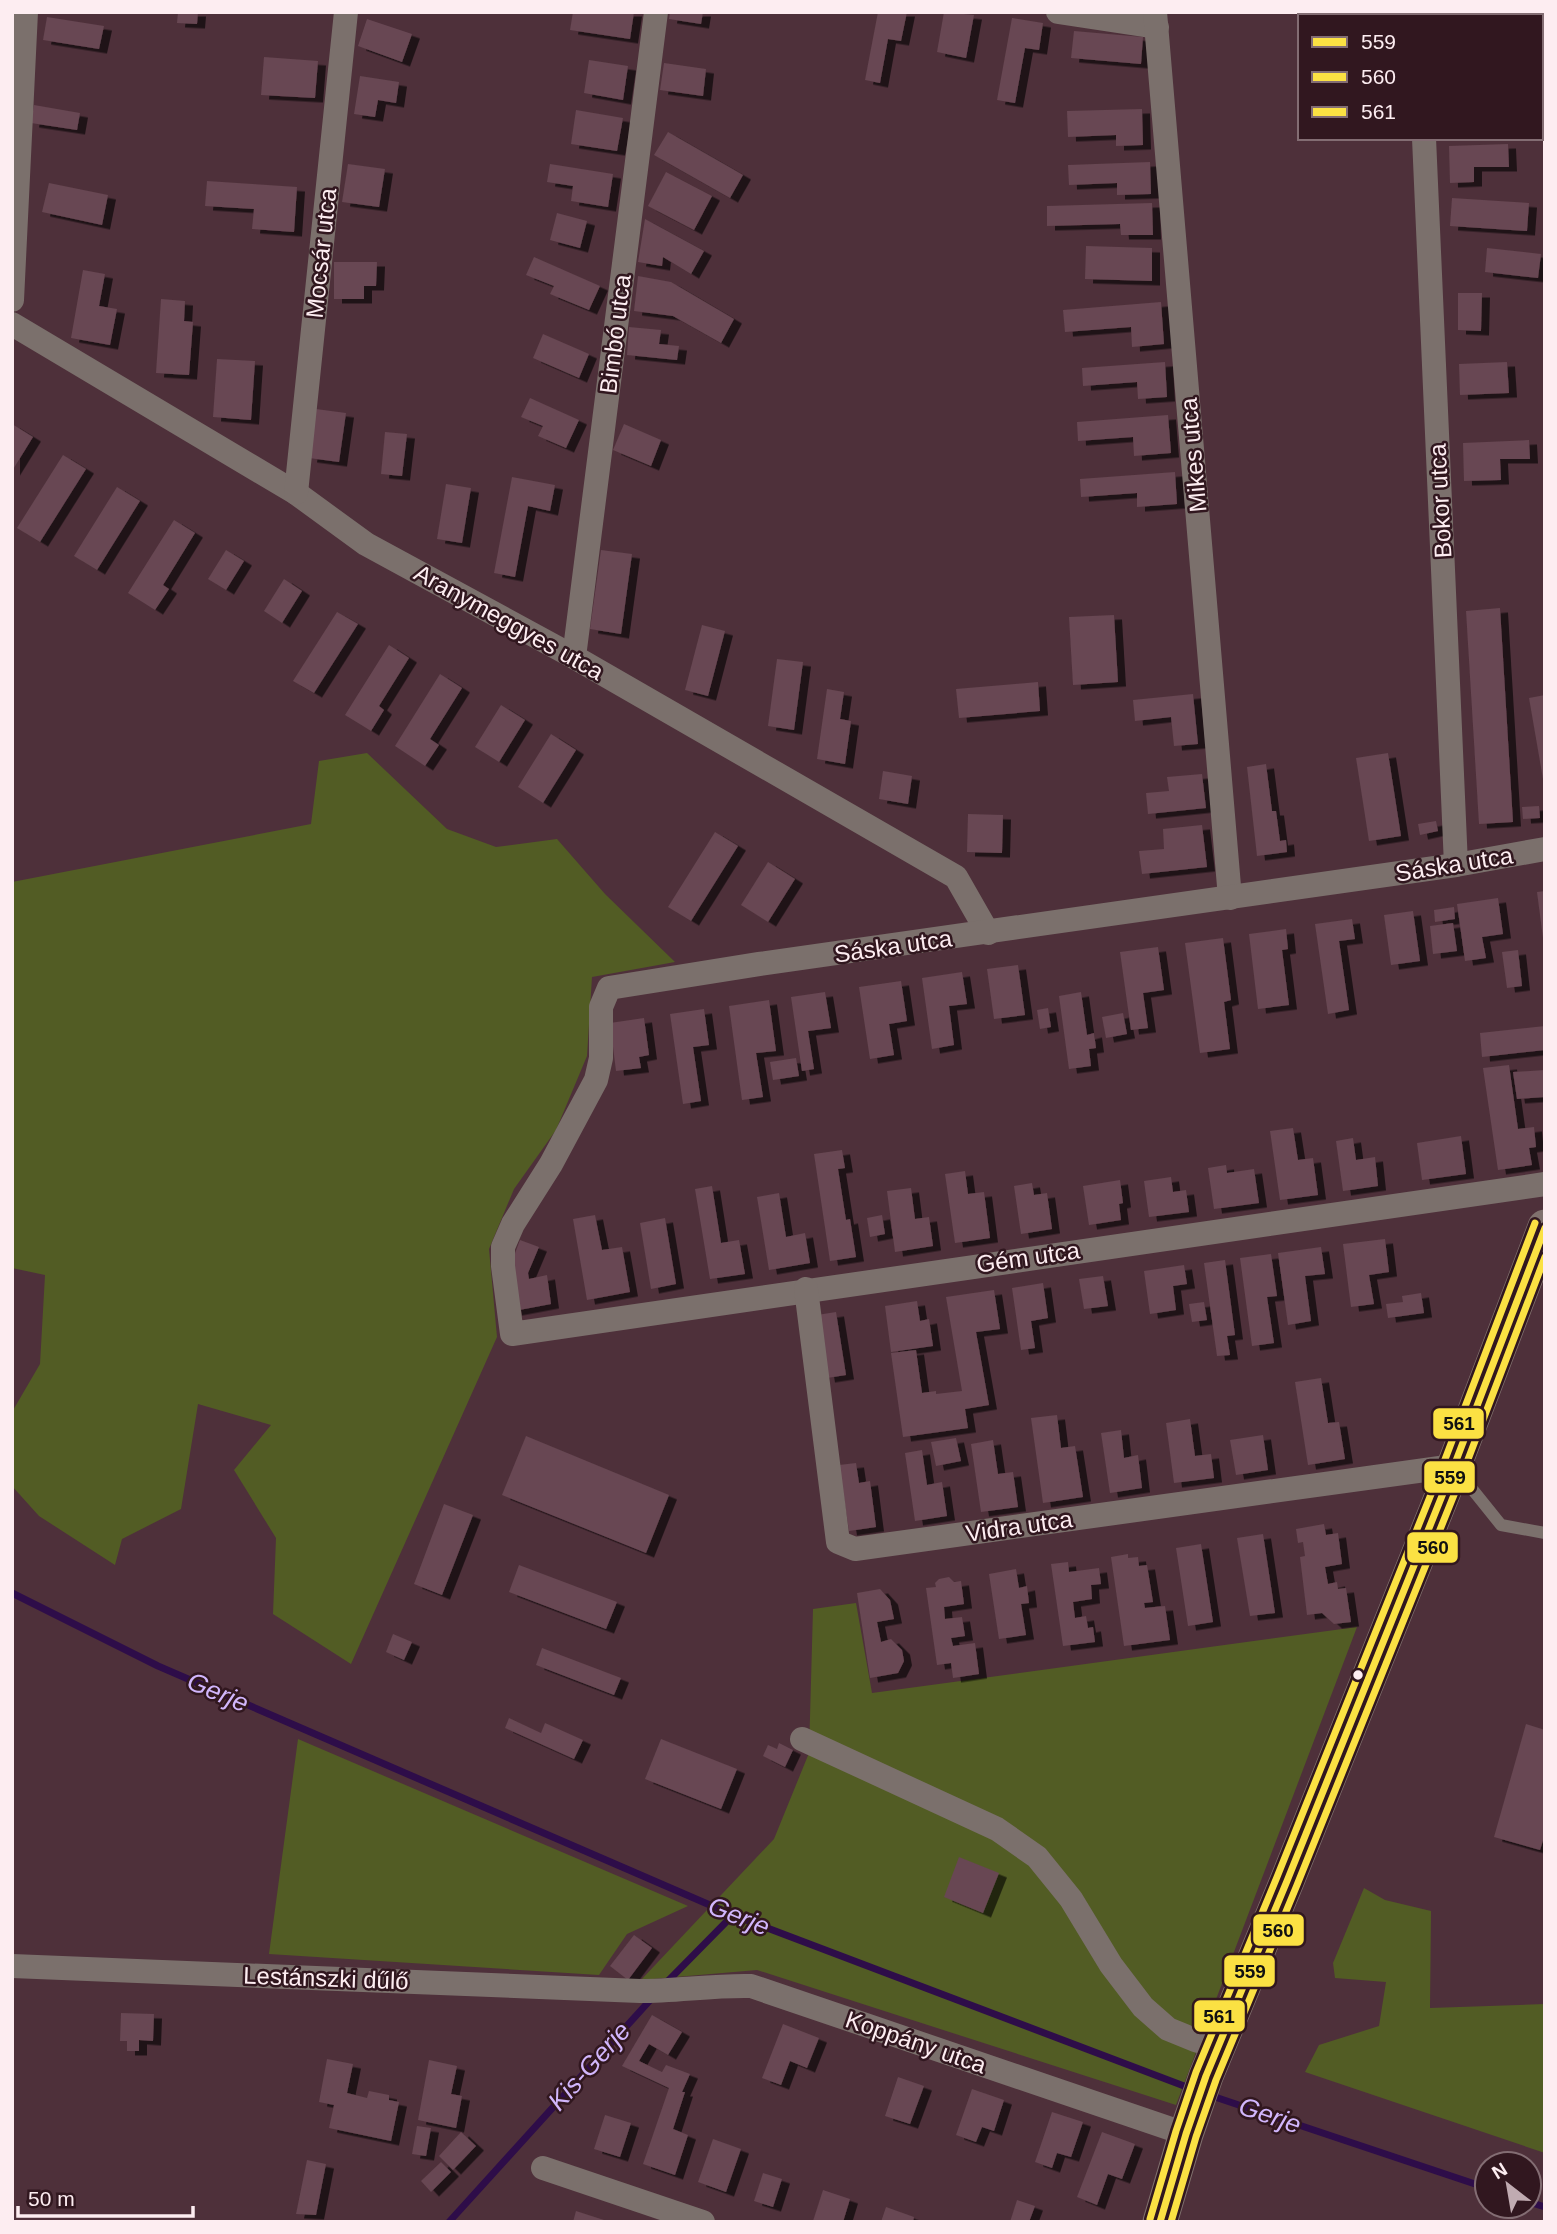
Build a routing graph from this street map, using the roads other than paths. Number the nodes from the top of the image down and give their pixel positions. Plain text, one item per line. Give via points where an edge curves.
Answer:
1 (26, 12) edge
2 (346, 12) edge
3 (656, 12) edge
4 (1058, 12) edge
5 (1156, 19) edge
6 (1424, 140) edge
7 (12, 300) edge
8 (12, 324) edge
9 (296, 493) junction
10 (574, 657) junction
11 (1545, 849) edge
12 (1456, 865) junction
13 (1230, 898) junction
14 (988, 933) junction
15 (1545, 1184) edge
16 (1545, 1227) edge
17 (806, 1289) junction
18 (512, 1334) joint
19 (1454, 1466) junction
20 (1545, 1533) edge
21 (802, 1738) dead end
22 (12, 1966) edge
23 (640, 1991) joint
24 (1212, 2062) junction
25 (1190, 2123) junction
26 (543, 2168) dead end
27 (703, 2222) edge
28 (1160, 2222) edge

1 - 7 street
2 - 9 street, Mocsár utca
3 - 10 street, Bimbó utca
4 - 5 street
5 - 13 street, Mikes utca
6 - 12 street, Bokor utca
8 - 9 street, Aranymeggyes utca
9 - 10 street, Aranymeggyes utca via 366,544
10 - 14 street, Aranymeggyes utca via 956,877
11 - 12 street, Sáska utca
12 - 13 street, Sáska utca
13 - 14 street, Sáska utca
14 - 18 street, Sáska utca via 609,988 601,1007 596,1080 503,1247
15 - 17 street, Gém utca
16 - 19 main road
17 - 18 street, Gém utca
17 - 19 street, Vidra utca via 838,1542 855,1549
19 - 20 lane via 1501,1525
19 - 24 main road
21 - 24 street via 997,1829 1037,1857 1071,1899 1143,2007 1168,2029 1195,2040
22 - 23 street, Lestánszki dűlő
23 - 25 street, Koppány utca via 751,1986
24 - 25 main road
25 - 28 main road
26 - 27 street

